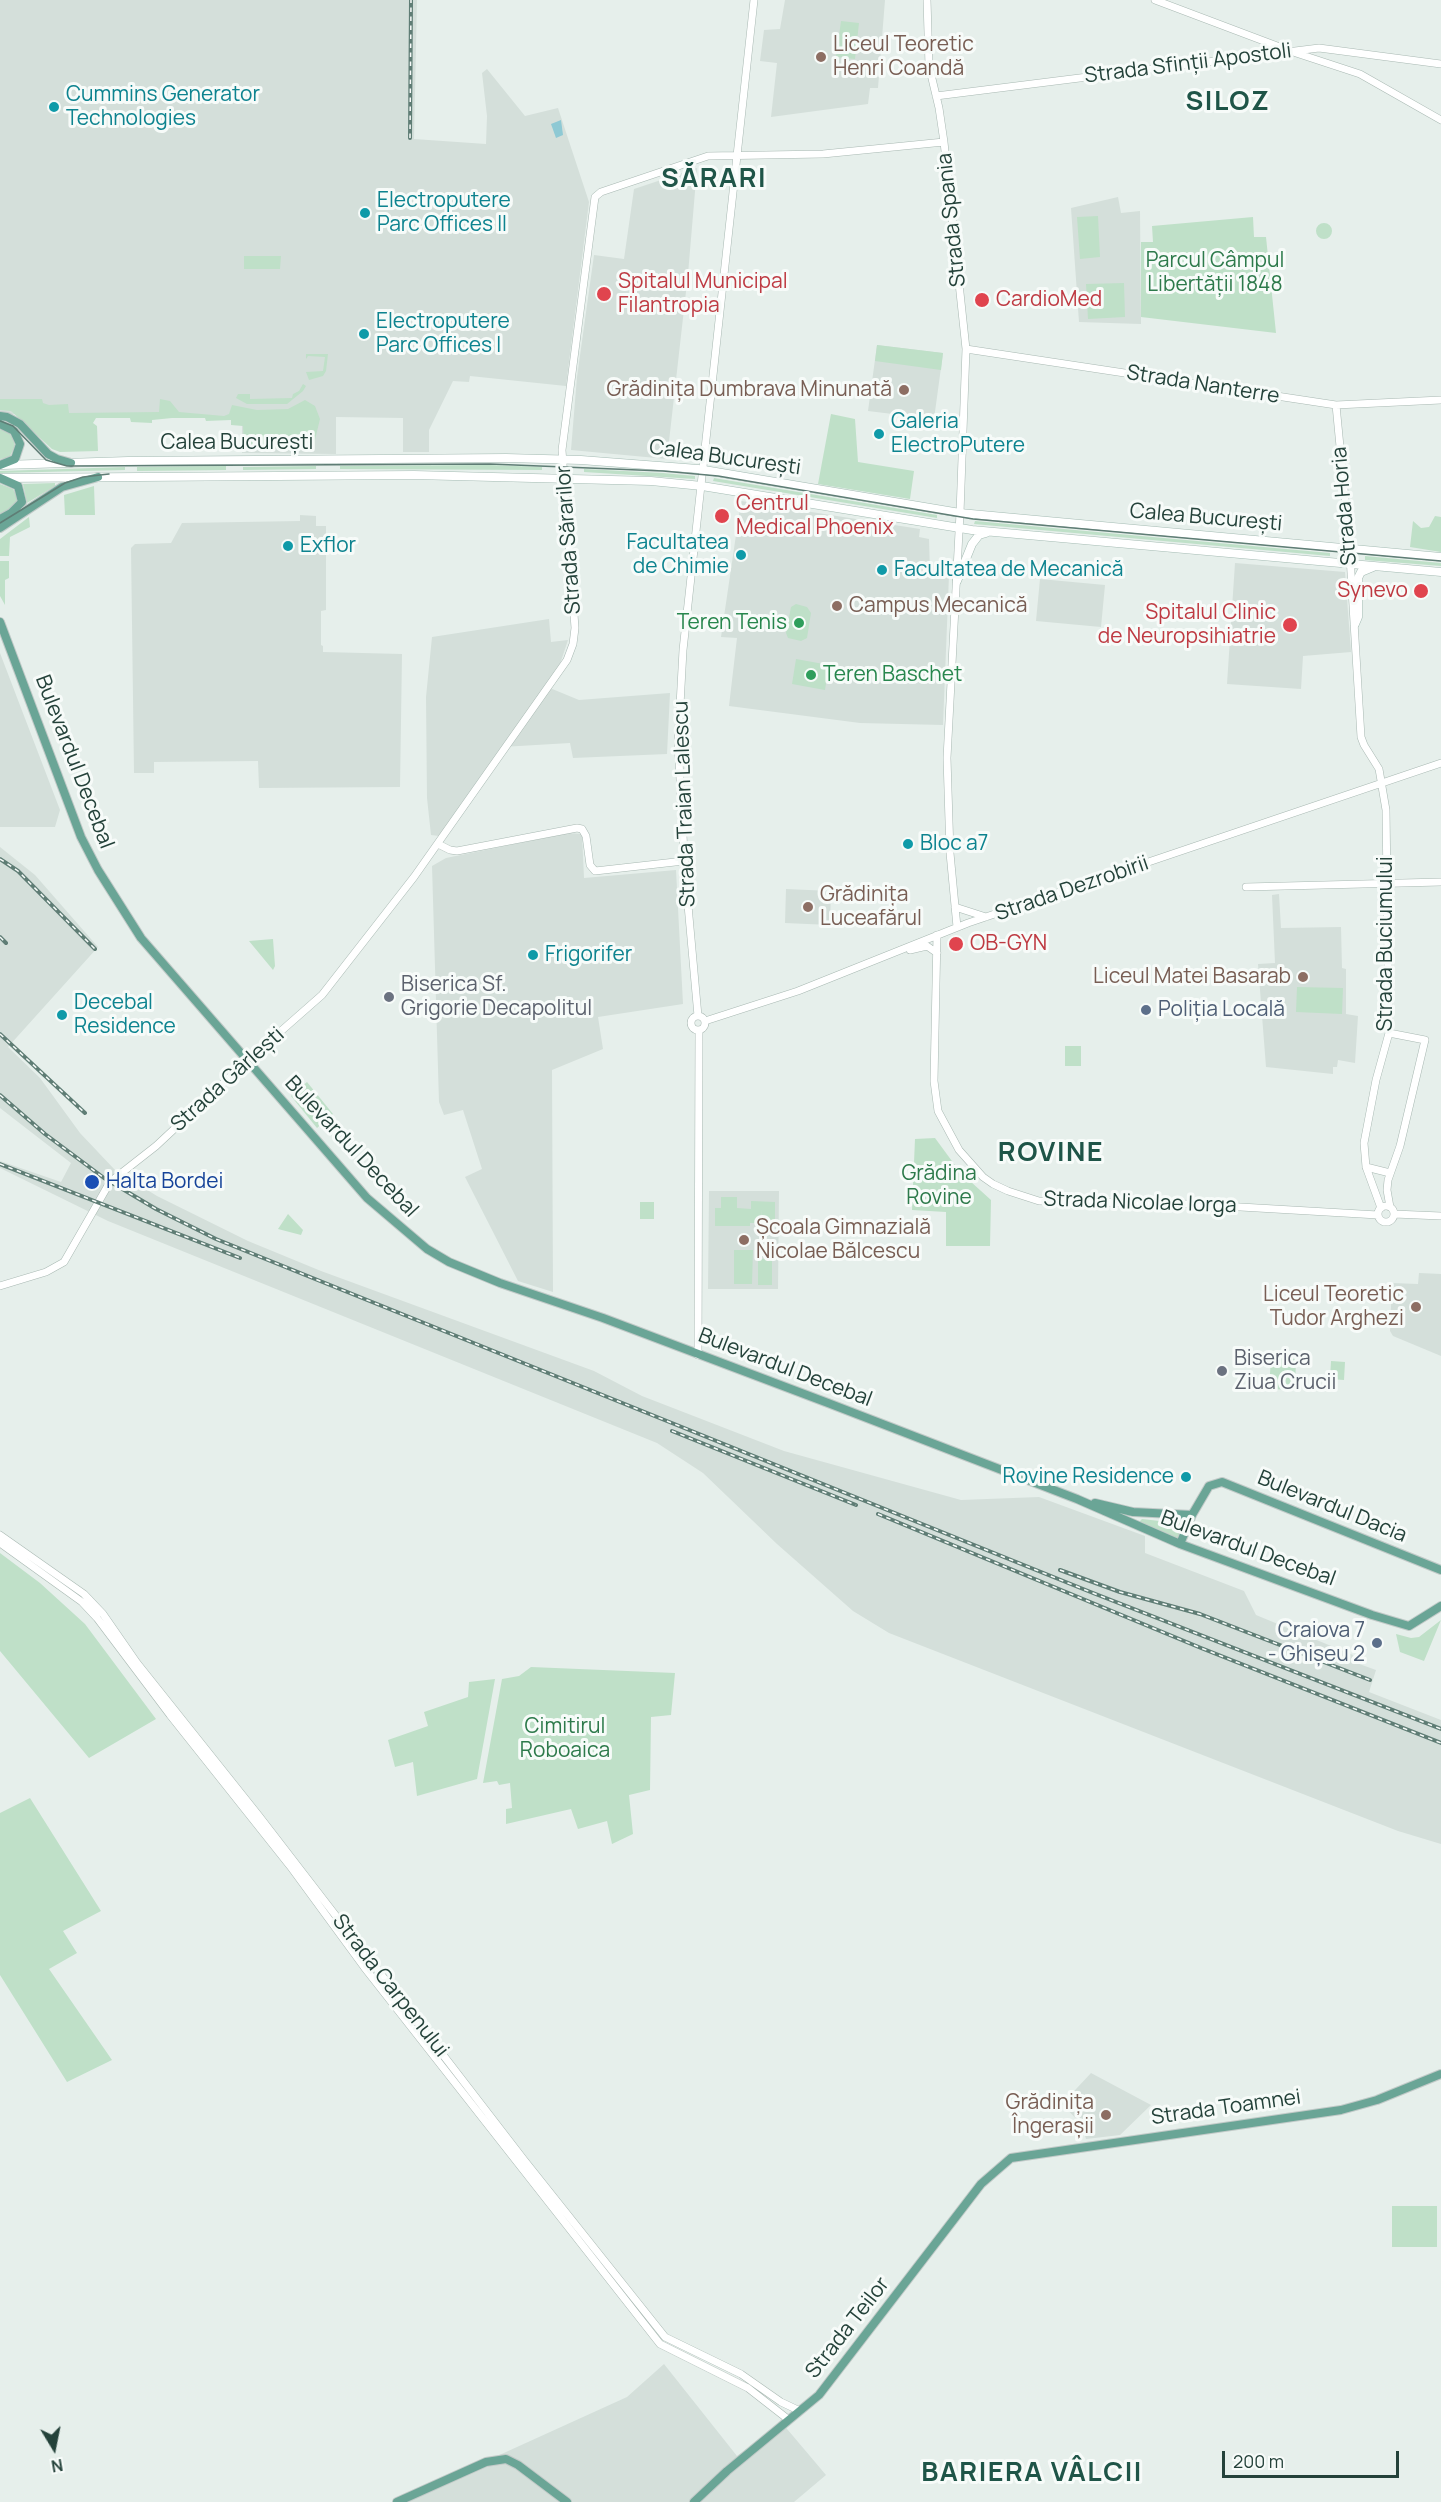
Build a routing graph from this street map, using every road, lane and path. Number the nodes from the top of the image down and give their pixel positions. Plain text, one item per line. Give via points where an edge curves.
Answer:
1 (754, 0) edge
2 (927, 0) edge
3 (1155, 0) edge
4 (1293, 52) junction
5 (1441, 64) edge
6 (936, 96) junction
7 (1441, 120) edge
8 (944, 142) junction
9 (737, 156) junction
10 (966, 349) junction
11 (1441, 400) edge
12 (1336, 405) junction
13 (0, 416) edge
14 (0, 424) edge
15 (562, 459) junction
16 (71, 463) junction
17 (0, 465) edge
18 (704, 470) junction
19 (98, 477) junction
20 (0, 478) edge
21 (564, 478) junction
22 (702, 486) junction
23 (960, 513) junction
24 (0, 519) edge
25 (0, 528) edge
26 (959, 529) junction
27 (988, 532) junction
28 (1349, 548) junction
29 (1441, 557) edge
30 (1350, 564) junction
31 (1375, 566) junction
32 (1441, 572) edge
33 (957, 581) junction
34 (0, 622) edge
35 (1355, 624) junction
36 (1441, 763) edge
37 (1383, 782) junction
38 (438, 844) junction
39 (684, 861) junction
40 (1441, 882) edge
41 (1388, 883) junction
42 (1246, 887) dead end
43 (955, 907) junction
44 (986, 917) junction
45 (957, 927) junction
46 (937, 935) junction
47 (895, 952) junction
48 (937, 953) junction
49 (698, 1016) junction
50 (705, 1021) junction
51 (699, 1030) junction
52 (1389, 1033) junction
53 (247, 1061) junction
54 (1366, 1167) junction
55 (1390, 1173) junction
56 (1392, 1211) junction
57 (1380, 1212) junction
58 (1441, 1216) edge
59 (0, 1286) edge
60 (698, 1355) junction
61 (1077, 1499) junction
62 (1192, 1515) junction
63 (0, 1535) edge
64 (0, 1543) edge
65 (1180, 1544) junction
66 (1441, 1570) edge
67 (1441, 1606) edge
68 (1441, 2074) edge
69 (1011, 2158) joint
70 (800, 2411) junction
71 (789, 2420) junction
72 (397, 2502) edge
73 (567, 2502) edge
74 (694, 2502) edge

1 - 9 street, Strada Traian Lalescu
2 - 6 street, Strada Spania via 929,66
3 - 4 street
4 - 5 street, Strada Sfinții Apostoli via 1319,48
4 - 6 street, Strada Sfinții Apostoli
4 - 7 street via 1360,74
6 - 8 street, Strada Spania
8 - 9 street
8 - 10 street, Strada Spania
9 - 15 street, Strada Sărarilor via 708,156 595,197
9 - 18 street, Strada Traian Lalescu
10 - 12 street, Strada Nanterre
10 - 23 street, Strada Spania
11 - 12 street, Strada Nanterre
12 - 28 street, Strada Horia
13 - 16 main road via 20,424 48,454
14 - 17 main road via 14,431 20,444 15,459
15 - 16 main road, Calea București
15 - 18 main road, Calea București
15 - 21 street, Strada Sărarilor
16 - 17 main road, Calea București
18 - 22 street, Strada Traian Lalescu
18 - 23 main road, Calea București
19 - 20 main road, Calea București
19 - 21 main road, Calea București via 414,474
19 - 25 main road via 62,487
20 - 24 main road via 18,486 22,502
21 - 22 main road, Calea București
21 - 38 street, Strada Sărarilor via 573,644 560,673
22 - 26 main road, Calea București
22 - 39 street, Strada Traian Lalescu via 683,650 678,742
23 - 26 street, Strada Spania
23 - 28 main road, Calea București
26 - 27 main road, Calea București
26 - 33 street, Strada Spania
27 - 30 main road, Calea București
27 - 33 main road via 975,539
28 - 29 main road, Calea București
28 - 30 street, Strada Horia
30 - 31 main road, Calea București
30 - 35 street, Strada Horia
31 - 32 main road, Calea București
31 - 35 main road via 1358,578
33 - 43 street, Strada Spania via 947,758
34 - 53 main road, Bulevardul Decebal via 71,815 98,870 141,938
35 - 37 street, Strada Horia via 1362,742 1376,762
36 - 37 street, Strada Dezrobirii
37 - 41 street, Strada Buciumului
37 - 44 street, Strada Dezrobirii
38 - 39 street via 457,850 571,828 582,829 586,836 590,865 595,871
38 - 53 street, Strada Gârlești via 336,979
39 - 49 street, Strada Traian Lalescu
40 - 41 street
41 - 42 street
41 - 52 street, Strada Buciumului
43 - 44 street
43 - 45 street, Strada Spania
44 - 45 street, Strada Dezrobirii
45 - 46 street, Strada Dezrobirii
46 - 47 street, Strada Dezrobirii
46 - 48 street, Strada Nicolae Iorga
47 - 48 street via 927,946
47 - 50 street, Strada Dezrobirii via 798,991
48 - 57 street, Strada Nicolae Iorga via 934,1081 938,1111 959,1150 993,1184 1039,1201
49 - 50 street
49 - 51 street via 691,1024
50 - 51 street
51 - 60 street
52 - 54 street, Strada Buciumului via 1364,1133
52 - 55 street via 1425,1040
53 - 59 street, Strada Gârlești via 156,1146 110,1182 64,1262 46,1272
53 - 60 main road, Bulevardul Decebal via 367,1198 427,1249 500,1283
54 - 55 street
54 - 57 street, Strada Buciumului
55 - 56 street via 1387,1190
56 - 57 street
56 - 57 street via 1392,1220 1387,1222 1380,1220
56 - 58 street
60 - 61 main road, Bulevardul Decebal
61 - 62 main road, Bulevardul Decebal via 1132,1512
61 - 65 main road, Bulevardul Decebal
62 - 65 main road
62 - 66 main road, Bulevardul Dacia via 1209,1486 1222,1482
63 - 70 street, Strada Carpenului via 84,1594 103,1614 664,2337 736,2371
64 - 71 street, Strada Carpenului via 55,1581 97,1618 290,1866 363,1967 656,2339 666,2348 748,2388
65 - 67 main road, Bulevardul Decebal via 1409,1626
68 - 69 main road, Strada Toamnei via 1341,2110
69 - 70 main road, Strada Teilor via 981,2184 846,2362
70 - 71 main road, Strada Teilor
71 - 74 main road, Strada Teilor
72 - 73 main road via 480,2464 506,2459

